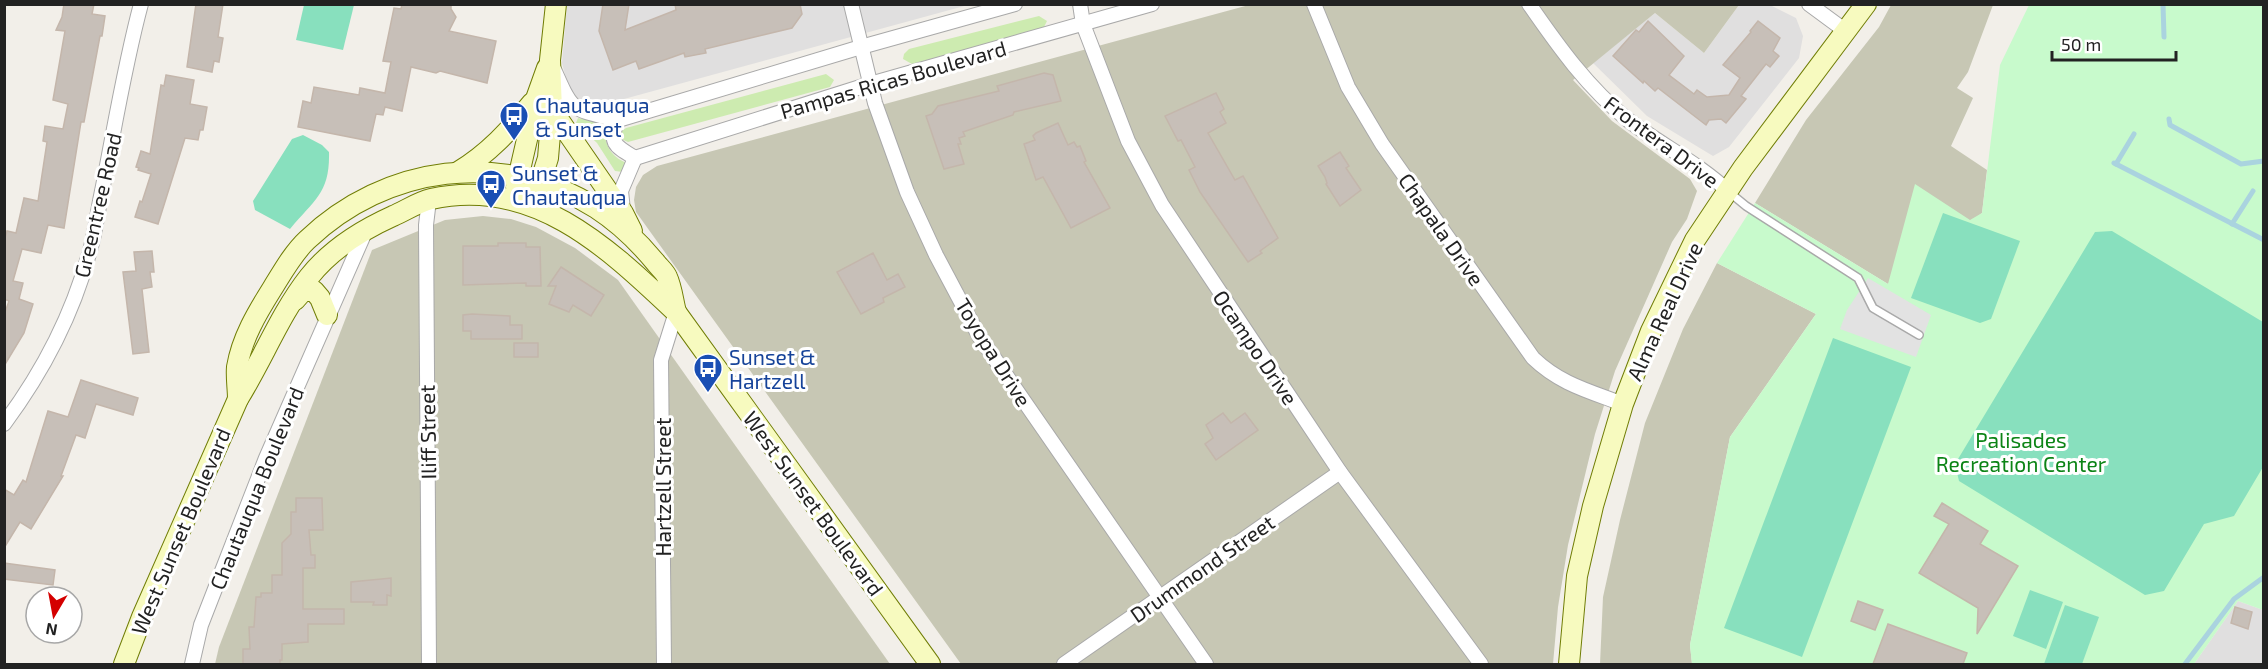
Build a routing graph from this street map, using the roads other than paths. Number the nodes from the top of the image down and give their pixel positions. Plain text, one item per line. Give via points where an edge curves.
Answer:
1 (141, 4) edge
2 (556, 4) edge
3 (851, 4) edge
4 (1016, 4) edge
5 (1080, 4) edge
6 (1152, 4) edge
7 (1314, 4) edge
8 (1529, 4) edge
9 (1809, 4) edge
10 (1866, 4) edge
11 (1083, 24) junction
12 (1847, 32) junction
13 (861, 46) junction
14 (550, 60) junction
15 (870, 84) junction
16 (537, 96) junction
17 (552, 110) junction
18 (618, 120) junction
19 (635, 158) junction
20 (458, 172) junction
21 (518, 176) junction
22 (540, 181) junction
23 (1729, 192) junction
24 (429, 200) junction
25 (513, 202) junction
26 (534, 207) junction
27 (623, 213) junction
28 (367, 228) junction
29 (636, 238) junction
30 (285, 311) junction
31 (676, 312) junction
32 (327, 315) junction
33 (1919, 335) dead end
34 (238, 399) junction
35 (1623, 404) junction
36 (4, 424) edge
37 (1340, 472) junction
38 (1159, 597) junction
39 (124, 664) edge
40 (192, 664) edge
41 (429, 664) edge
42 (664, 664) edge
43 (930, 664) edge
44 (1064, 664) edge
45 (1206, 664) edge
46 (1481, 664) edge
47 (1569, 664) edge

1 - 36 street, Greentree Road via 89,254 48,357
2 - 14 main road
3 - 13 street, Toyopa Drive
4 - 13 street, Pampas Ricas Boulevard
5 - 11 street, Ocampo Drive
6 - 11 street, Pampas Ricas Boulevard
7 - 35 street, Chapala Drive via 1348,87 1382,144 1533,358 1567,384
8 - 23 street, Frontera Drive via 1592,87 1626,118 1707,172
9 - 12 street
10 - 12 main road, Alma Real Drive
11 - 15 street, Pampas Ricas Boulevard
11 - 37 street, Ocampo Drive via 1128,141 1161,205
12 - 23 main road, Alma Real Drive
13 - 15 street, Toyopa Drive
13 - 18 street, Pampas Ricas Boulevard
14 - 16 main road
14 - 17 main road
14 - 18 street, Pampas Ricas Boulevard via 567,100 576,108
15 - 19 street, Pampas Ricas Boulevard
15 - 38 street, Toyopa Drive via 907,192 979,336
16 - 20 main road via 512,128 478,160
16 - 21 main road
17 - 22 main road via 548,158
17 - 27 main road
18 - 19 street via 613,141
19 - 27 street via 621,191
20 - 21 main road, West Sunset Boulevard
20 - 34 main road, West Sunset Boulevard via 397,183 343,210 305,242 252,321 237,367
21 - 22 main road, West Sunset Boulevard
21 - 25 main road
22 - 26 main road
22 - 29 main road, West Sunset Boulevard via 584,201
23 - 33 lane via 1858,278 1873,308
23 - 35 main road, Alma Real Drive via 1695,240 1651,332
24 - 25 main road, West Sunset Boulevard via 465,195
24 - 28 main road, West Sunset Boulevard
24 - 41 street, Iliff Street
25 - 26 main road, West Sunset Boulevard
26 - 31 main road, West Sunset Boulevard via 582,231
27 - 29 main road
28 - 30 main road, West Sunset Boulevard via 342,245 311,275
28 - 32 street, Chautauqua Boulevard
29 - 31 main road, West Sunset Boulevard via 667,276
30 - 32 main road via 303,291 314,291
30 - 34 main road, West Sunset Boulevard
31 - 42 street, Hartzell Street via 661,360
31 - 43 main road, West Sunset Boulevard
32 - 40 street, Chautauqua Boulevard via 201,625
34 - 39 main road, West Sunset Boulevard
35 - 47 main road, Alma Real Drive via 1577,576
37 - 38 street, Drummond Street
37 - 46 street, Ocampo Drive
38 - 44 street, Drummond Street
38 - 45 street, Toyopa Drive

